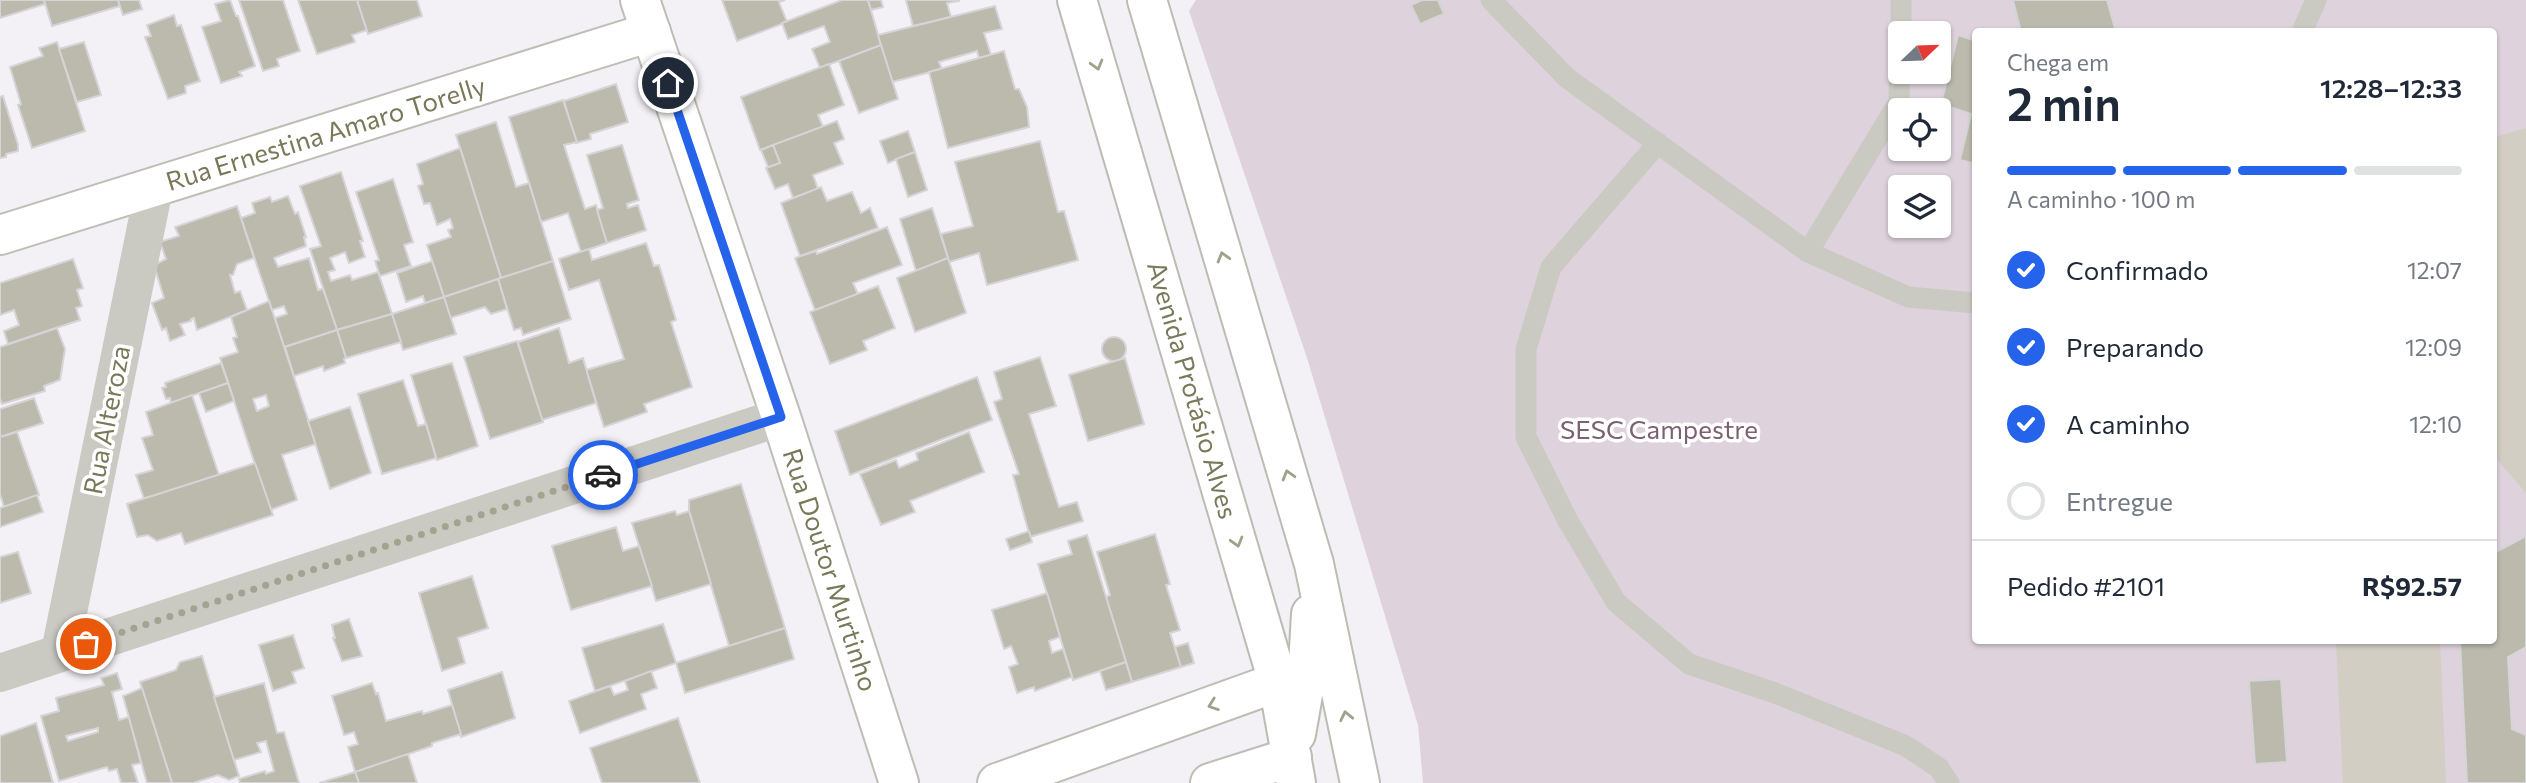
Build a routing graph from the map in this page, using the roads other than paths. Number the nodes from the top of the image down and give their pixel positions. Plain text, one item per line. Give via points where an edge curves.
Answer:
1 (1077, 0) edge
2 (1147, 0) edge
3 (1491, 0) edge
4 (1901, 0) edge
5 (2316, 0) edge
6 (645, 16) edge
7 (1901, 21) edge
8 (2304, 28) edge
9 (1899, 84) edge
10 (1658, 143) junction
11 (154, 188) junction
12 (0, 235) edge
13 (1808, 252) junction
14 (1972, 303) edge
15 (781, 417) junction
16 (1314, 564) junction
17 (60, 652) junction
18 (0, 673) edge
19 (1278, 682) junction
20 (1294, 770) edge
21 (899, 783) edge
22 (998, 783) edge
23 (1210, 783) edge
24 (1360, 783) edge
25 (1949, 783) edge

1 -> 19 street, Avenida Protásio Alves
16 -> 2 street
3 - 10 lane via 1567,78
4 - 7 lane
5 - 8 lane
6 - 11 street, Rua Ernestina Amaro Torelly
6 - 15 street, Rua Doutor Murtinho
9 - 13 lane via 1899,102
10 - 13 lane
10 - 25 lane via 1551,267 1526,349 1526,437 1616,602 1689,664 1906,746 1939,768
11 - 12 street, Rua Ernestina Amaro Torelly
11 - 17 street, Rua Alteroza
13 - 14 lane via 1908,297
15 - 17 street
15 - 21 street, Rua Doutor Murtinho
16 - 20 street via 1308,666
24 -> 16 street
17 - 18 street
19 - 20 street, Avenida Protásio Alves
19 -> 22 street
20 - 23 street

